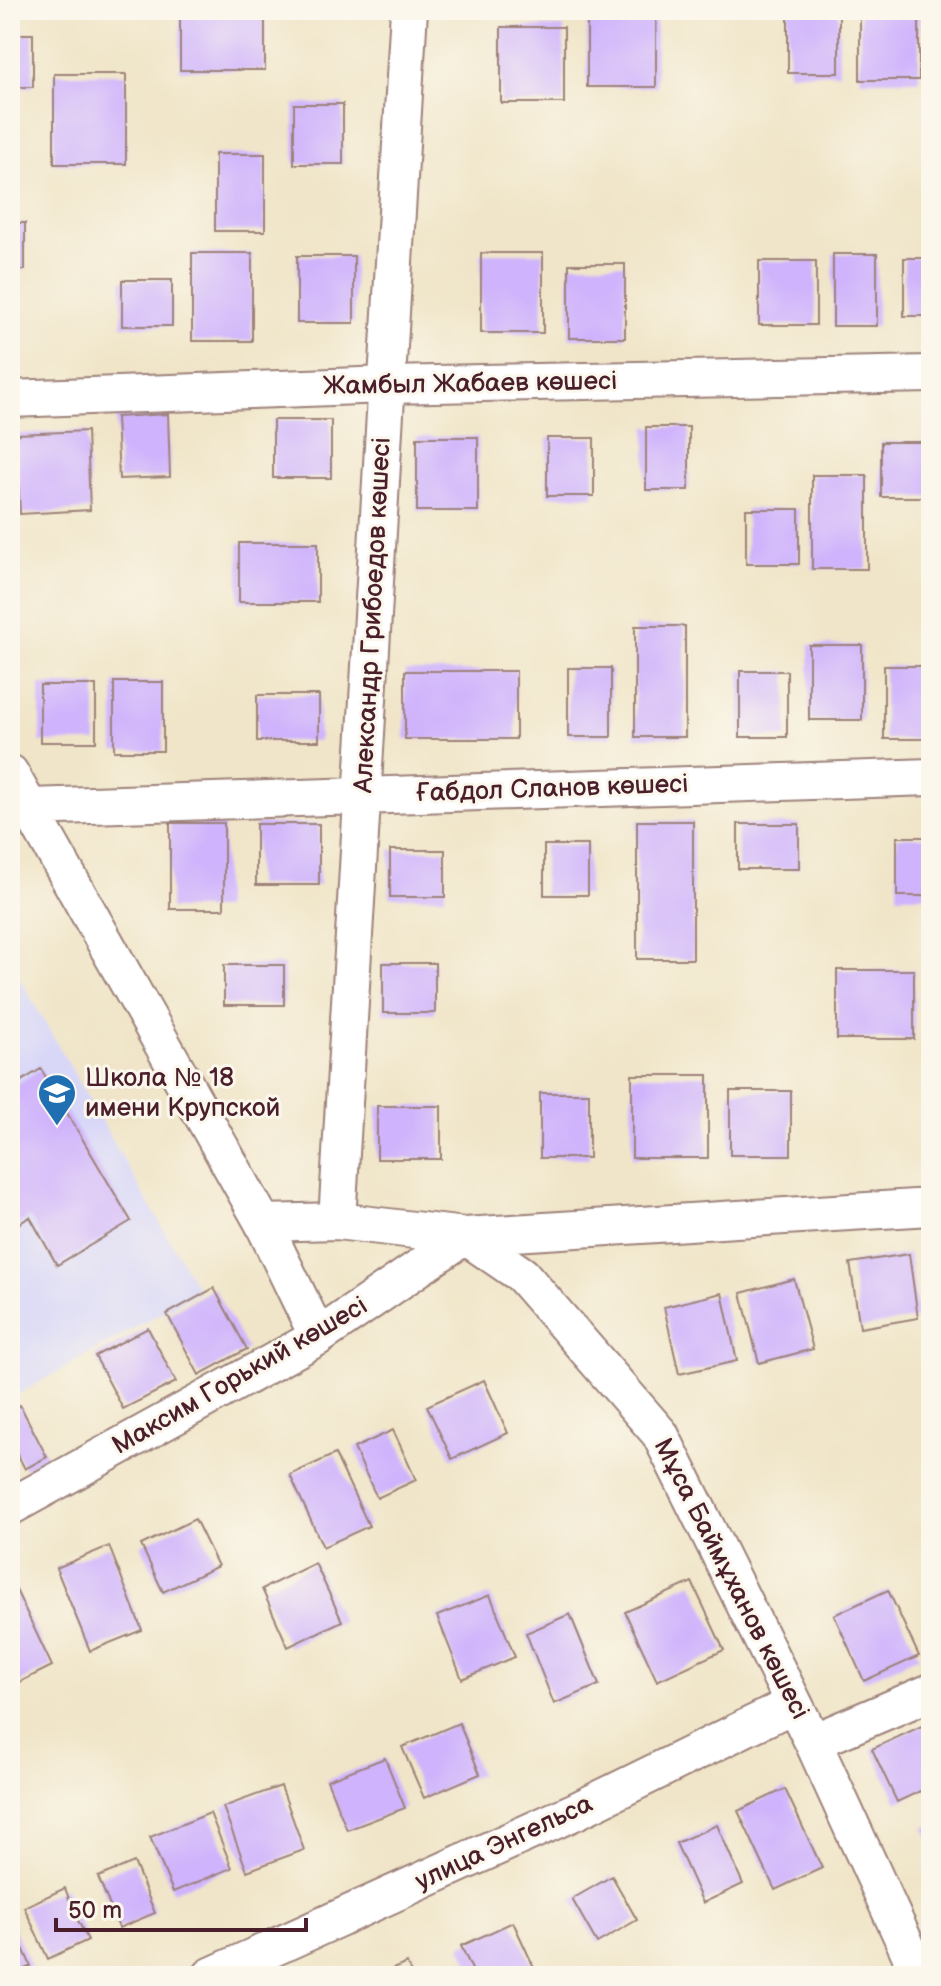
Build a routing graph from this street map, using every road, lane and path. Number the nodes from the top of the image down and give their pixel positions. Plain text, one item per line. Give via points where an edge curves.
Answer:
1 (409, 10) edge
2 (931, 374) edge
3 (387, 385) junction
4 (10, 399) edge
5 (10, 773) edge
6 (931, 777) edge
7 (362, 796) junction
8 (30, 807) junction
9 (931, 1207) edge
10 (337, 1221) junction
11 (263, 1223) junction
12 (465, 1236) junction
13 (318, 1337) junction
14 (10, 1507) edge
15 (931, 1692) edge
16 (794, 1704) junction
17 (813, 1742) junction
18 (211, 1976) edge
19 (920, 1976) edge

1 - 3 street, Александр Грибоедов көшесі
2 - 3 street, Жамбыл Жабаев көшесі
3 - 4 street, Жамбыл Жабаев көшесі
3 - 7 street, Александр Грибоедов көшесі
5 - 8 street
6 - 7 street, Ғабдол Сланов көшесі
7 - 8 street, Ғабдол Сланов көшесі
7 - 10 street, Александр Грибоедов көшесі
8 - 11 street
9 - 12 street
10 - 11 street
10 - 12 street
11 - 13 street
12 - 13 street, Максим Горький көшесі
12 - 16 street, Мұса Баймұханов көшесі via 522,1275 660,1434
13 - 14 street, Максим Горький көшесі
15 - 17 street
16 - 17 street, Мұса Баймұханов көшесі
16 - 18 street, улица Энгельса via 576,1811
17 - 19 street, Мұса Баймұханов көшесі

